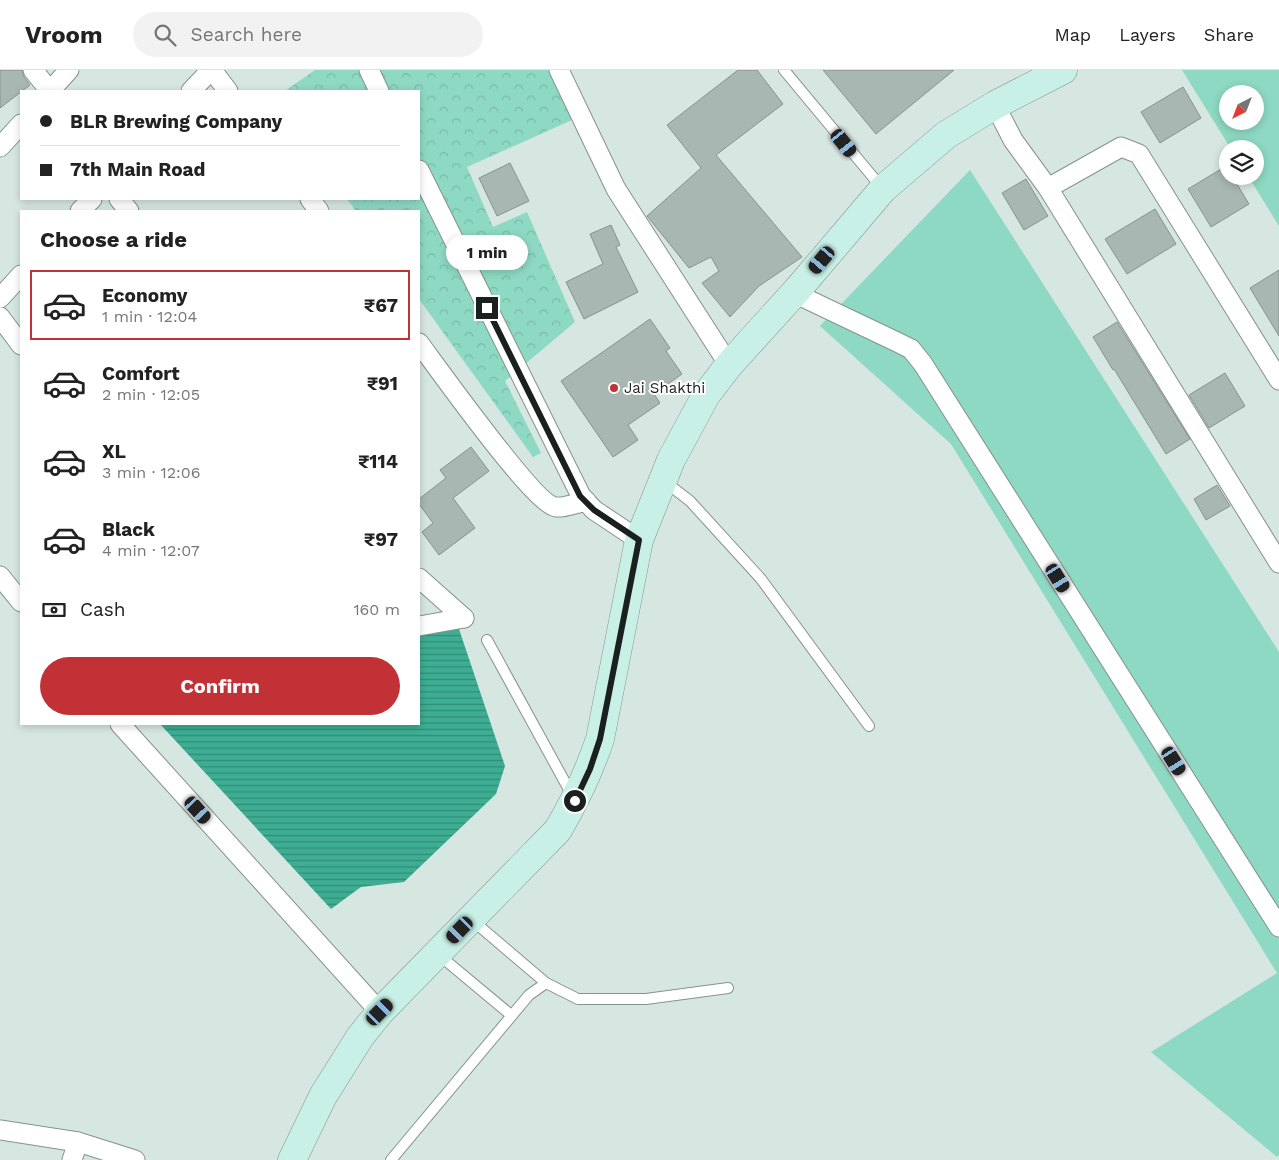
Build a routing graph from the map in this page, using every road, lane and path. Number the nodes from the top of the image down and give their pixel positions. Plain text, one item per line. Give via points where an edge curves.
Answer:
1 (34, 70) edge
2 (69, 70) edge
3 (211, 70) edge
4 (369, 70) edge
5 (560, 70) edge
6 (784, 70) edge
7 (1063, 70) edge
8 (49, 90) edge
9 (51, 90) edge
10 (192, 90) edge
11 (227, 90) edge
12 (379, 90) edge
13 (995, 105) junction
14 (20, 125) edge
15 (0, 147) edge
16 (420, 172) edge
17 (1048, 188) junction
18 (883, 189) junction
19 (91, 200) edge
20 (81, 210) edge
21 (20, 276) edge
22 (794, 293) junction
23 (0, 298) edge
24 (0, 317) edge
25 (20, 344) edge
26 (420, 344) edge
27 (729, 365) junction
28 (1279, 380) edge
29 (663, 480) junction
30 (586, 501) junction
31 (639, 540) junction
32 (1279, 563) edge
33 (0, 576) edge
34 (420, 579) edge
35 (20, 601) edge
36 (420, 626) edge
37 (487, 640) dead end
38 (121, 725) edge
39 (869, 726) dead end
40 (575, 801) junction
41 (471, 919) junction
42 (1279, 927) edge
43 (437, 953) junction
44 (546, 983) junction
45 (728, 988) dead end
46 (380, 1012) junction
47 (511, 1015) junction
48 (0, 1130) edge
49 (78, 1142) junction
50 (72, 1160) edge
51 (136, 1160) edge
52 (292, 1160) edge
53 (391, 1160) edge

1 - 8 street
2 - 9 street
3 - 10 street
3 - 11 street
4 - 12 street
5 - 27 street via 616,190
6 - 18 lane
7 - 13 street
13 - 17 street via 1013,140
13 - 18 street via 946,136
14 - 15 street
16 - 30 street via 580,496
17 - 28 street via 1120,147 1139,154
17 - 32 street
18 - 22 street
19 - 20 street
21 - 23 street
22 - 27 street
22 - 42 street via 910,349 923,364
24 - 25 street
26 - 30 street via 519,475 546,503 556,507
27 - 29 street via 706,395
29 - 31 street
29 - 39 lane via 690,501 762,579
30 - 31 street via 594,510
31 - 40 street via 600,739
33 - 35 street
34 - 36 street via 464,618
37 - 40 lane
38 - 46 street
40 - 41 street via 558,830
41 - 43 street
41 - 44 lane
43 - 46 street
43 - 47 lane
44 - 45 lane via 578,999 646,999
44 - 47 lane via 529,995
46 - 52 street via 355,1044 323,1096
47 - 53 lane
48 - 49 street
49 - 50 street
49 - 51 street

